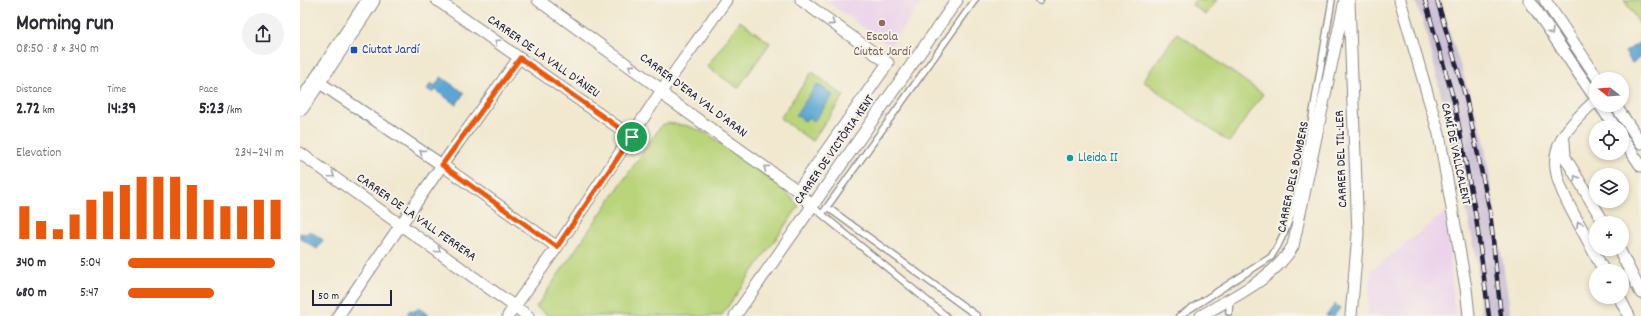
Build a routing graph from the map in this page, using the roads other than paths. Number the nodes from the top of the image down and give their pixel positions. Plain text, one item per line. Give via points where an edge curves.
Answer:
1 (371, 0) edge
2 (437, 0) edge
3 (538, 0) edge
4 (726, 0) edge
5 (801, 0) edge
6 (957, 0) edge
7 (975, 0) edge
8 (1332, 0) edge
9 (1345, 0) edge
10 (1349, 0) edge
11 (1400, 0) edge
12 (1529, 0) edge
13 (1544, 0) edge
14 (520, 58) junction
15 (1593, 72) edge
16 (317, 81) junction
17 (662, 90) junction
18 (1589, 90) edge
19 (300, 107) edge
20 (1589, 107) edge
21 (1620, 112) edge
22 (1564, 135) junction
23 (632, 137) junction
24 (1641, 143) edge
25 (1629, 148) edge
26 (300, 153) edge
27 (442, 165) junction
28 (1641, 166) edge
29 (798, 191) junction
30 (813, 207) junction
31 (827, 207) junction
32 (822, 214) junction
33 (1600, 216) edge
34 (401, 224) junction
35 (557, 247) junction
36 (1622, 256) edge
37 (1600, 264) edge
38 (1641, 293) edge
39 (1230, 298) junction
40 (1623, 304) edge
41 (515, 306) junction
42 (1229, 312) dead end
43 (338, 316) edge
44 (508, 316) edge
45 (528, 316) edge
46 (735, 316) edge
47 (946, 316) edge
48 (977, 316) edge
49 (1179, 316) edge
50 (1201, 316) edge
51 (1351, 316) edge
52 (1469, 316) edge
53 (1629, 316) edge

1 - 16 main road
14 -> 2 street, CARRER DE LA VALL D'ÀNEU
17 -> 3 street, CARRER D'ERA VAL D'ARAN
4 - 17 street
5 -> 29 street, CARRER DE VICTÒRIA KENT via 888,63
6 - 30 street, CARRER DE VICTÒRIA KENT
7 - 31 lane, CARRER DE VICTÒRIA KENT
8 - 49 lane via 1303,168 1280,244 1271,257
9 - 39 street, CARRER DELS BOMBERS via 1293,246 1286,258 1273,270
10 - 51 street, CARRER DEL TIL·LER via 1358,234
11 - 52 street, CAMÍ DE VALLCALENT via 1440,134
12 -> 18 street
13 - 15 street
14 - 23 street, CARRER DE LA VALL D'ÀNEU
14 - 27 street
16 - 19 main road
27 -> 16 street
17 - 23 street
29 -> 17 street, CARRER D'ERA VAL D'ARAN via 666,97
20 - 22 street
21 - 24 street
33 -> 22 street via 1565,157
37 -> 22 street via 1558,182 1556,156
23 - 35 street
25 - 28 street
26 -> 34 street, CARRER DE LA VALL FERRERA
27 - 34 street
27 - 35 street
29 - 30 street, CARRER D'ERA VAL D'ARAN
30 - 32 lane, CARRER D'ERA VAL D'ARAN
30 - 46 street, CARRER DE VICTÒRIA KENT
31 - 32 lane, CARRER DE VICTÒRIA KENT
31 - 48 lane
32 - 47 lane, CARRER D'ERA VAL D'ARAN
34 -> 41 street, CARRER DE LA VALL FERRERA
34 - 43 street
35 - 41 street
36 - 38 street
39 - 42 lane
39 - 50 street, CARRER DELS BOMBERS
40 - 53 street
41 - 44 street
41 - 45 street, CARRER DE LA VALL FERRERA

